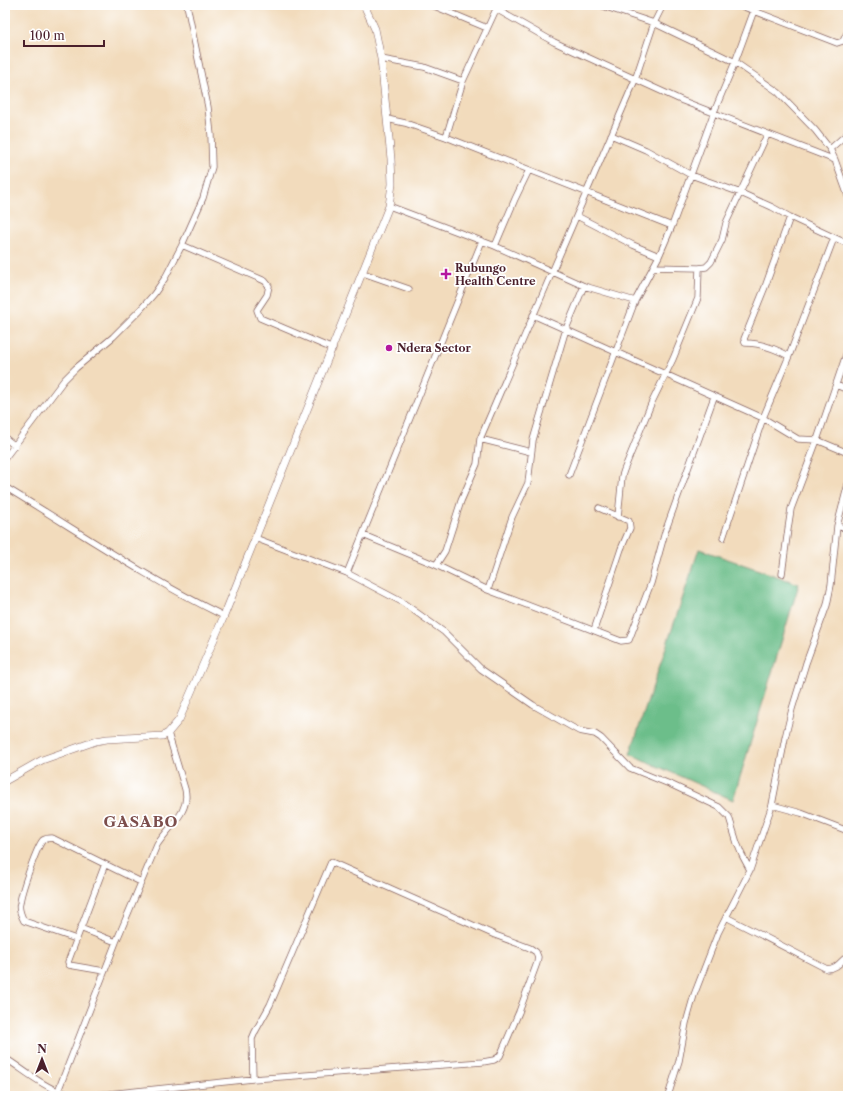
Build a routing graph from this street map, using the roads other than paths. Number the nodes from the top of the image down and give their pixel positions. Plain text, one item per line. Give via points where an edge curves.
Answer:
1 (187, 5) edge
2 (364, 5) edge
3 (432, 5) edge
4 (600, 5) edge
5 (663, 5) edge
6 (739, 5) edge
7 (846, 5) edge
8 (497, 7) edge
9 (755, 8) edge
10 (848, 11) edge
11 (654, 24) junction
12 (487, 28) junction
13 (848, 32) edge
14 (381, 59) junction
15 (735, 62) junction
16 (635, 80) junction
17 (463, 81) junction
18 (714, 112) junction
19 (387, 119) junction
20 (848, 133) edge
21 (611, 135) junction
22 (767, 135) junction
23 (446, 137) junction
24 (830, 149) junction
25 (835, 160) junction
26 (529, 170) junction
27 (690, 175) junction
28 (586, 192) junction
29 (741, 193) junction
30 (848, 196) edge
31 (389, 206) junction
32 (577, 216) junction
33 (790, 217) junction
34 (672, 226) junction
35 (834, 238) junction
36 (482, 241) junction
37 (848, 244) edge
38 (182, 245) junction
39 (495, 246) junction
40 (659, 256) junction
41 (653, 267) junction
42 (699, 268) junction
43 (552, 272) junction
44 (362, 273) junction
45 (584, 286) junction
46 (409, 289) dead end
47 (634, 301) junction
48 (533, 315) junction
49 (566, 328) junction
50 (332, 349) junction
51 (848, 349) edge
52 (615, 351) junction
53 (789, 356) junction
54 (666, 374) junction
55 (836, 385) junction
56 (848, 390) edge
57 (714, 396) junction
58 (763, 418) junction
59 (5, 438) edge
60 (480, 439) junction
61 (817, 440) junction
62 (14, 446) junction
63 (531, 452) junction
64 (848, 454) edge
65 (5, 458) edge
66 (569, 474) dead end
67 (848, 484) edge
68 (5, 487) edge
69 (599, 508) dead end
70 (618, 517) junction
71 (837, 526) junction
72 (848, 529) edge
73 (363, 535) junction
74 (255, 538) junction
75 (723, 538) dead end
76 (436, 565) junction
77 (347, 573) junction
78 (782, 574) dead end
79 (488, 590) junction
80 (224, 616) junction
81 (594, 630) junction
82 (168, 733) junction
83 (5, 780) edge
84 (772, 805) junction
85 (848, 831) edge
86 (104, 864) junction
87 (750, 870) junction
88 (141, 882) junction
89 (726, 917) junction
90 (80, 928) junction
91 (76, 939) junction
92 (116, 942) junction
93 (844, 959) dead end
94 (104, 971) junction
95 (5, 1058) edge
96 (253, 1079) junction
97 (153, 1090) junction
98 (58, 1091) junction
99 (108, 1095) edge
100 (156, 1096) edge
101 (668, 1096) edge

1 - 38 street via 208,107 212,135 212,167 203,198
2 - 14 main road via 375,29
3 - 12 street
4 - 11 street
5 - 11 street
6 - 9 street
7 - 10 street
8 - 12 street
8 - 16 street via 554,42
9 - 13 street via 837,43 843,41
9 - 15 street
11 - 15 street
11 - 16 street
12 - 17 street
14 - 17 street via 436,70
14 - 19 main road
15 - 18 street
15 - 24 street via 778,92
16 - 18 street via 683,102
16 - 21 street
17 - 23 street
18 - 22 street
18 - 27 street
19 - 23 street
19 - 31 main road via 392,159
20 - 24 street
21 - 27 street via 646,150
21 - 28 street
22 - 25 street
22 - 29 street
23 - 26 street
24 - 25 street
25 - 30 street
26 - 28 street
26 - 39 street
27 - 29 street
27 - 34 street
28 - 32 street
28 - 34 street
29 - 33 street
29 - 42 street via 711,262
31 - 36 street
31 - 44 main road
32 - 40 street
32 - 43 street
33 - 35 street
33 - 53 street via 744,339 745,343 778,350
34 - 40 street
35 - 37 street
35 - 53 street
36 - 39 street
36 - 73 street
38 - 50 street via 265,281 269,286 267,295 257,310 260,318
38 - 62 street via 154,294 113,336 70,374
39 - 43 street
40 - 41 street
41 - 42 street
41 - 47 street
42 - 54 street via 698,298
43 - 45 street
43 - 48 street
44 - 46 street
44 - 50 main road
45 - 47 street
45 - 49 street
47 - 52 street
48 - 49 street
48 - 60 street
49 - 52 street
49 - 63 street
50 - 74 main road
51 - 55 street
52 - 54 street
52 - 66 street
53 - 58 street
54 - 57 street
54 - 70 street via 624,470
55 - 56 street
55 - 61 street
57 - 58 street
57 - 81 street via 665,532 651,583 629,640 621,640
58 - 61 street via 798,439
58 - 75 street
59 - 62 street
60 - 63 street
60 - 76 street via 477,464 461,501 445,551
61 - 64 street
61 - 78 street via 791,509
62 - 65 street
63 - 79 street via 528,483 512,517
67 - 71 street
68 - 80 street via 178,593
69 - 70 street
70 - 81 street via 629,521 630,528
71 - 72 street
71 - 84 street via 827,605 792,709
73 - 76 street
73 - 77 street
74 - 77 street
74 - 80 main road
76 - 79 street
77 - 87 street via 402,602 444,632 481,669 533,705 580,731 601,738 630,768 719,807 729,817 739,849
79 - 81 street
80 - 82 main road via 179,720
82 - 83 main road via 153,737 96,741 42,760
82 - 88 street via 187,796 186,802 178,818 157,845
84 - 85 street
84 - 87 street
86 - 88 street
86 - 90 street
86 - 91 street via 52,838 42,841 36,854 20,903 21,915 24,921
87 - 89 street
88 - 92 street
89 - 93 street via 827,969 836,967
89 - 101 street via 694,995
90 - 91 street
90 - 92 street
91 - 94 street via 68,964
92 - 94 street
94 - 98 street
95 - 98 street
96 - 96 street via 252,1039 270,1005 331,862 536,952 537,963 519,1012 500,1056 494,1060
96 - 97 street
97 - 99 street
97 - 100 street
98 - 99 street

